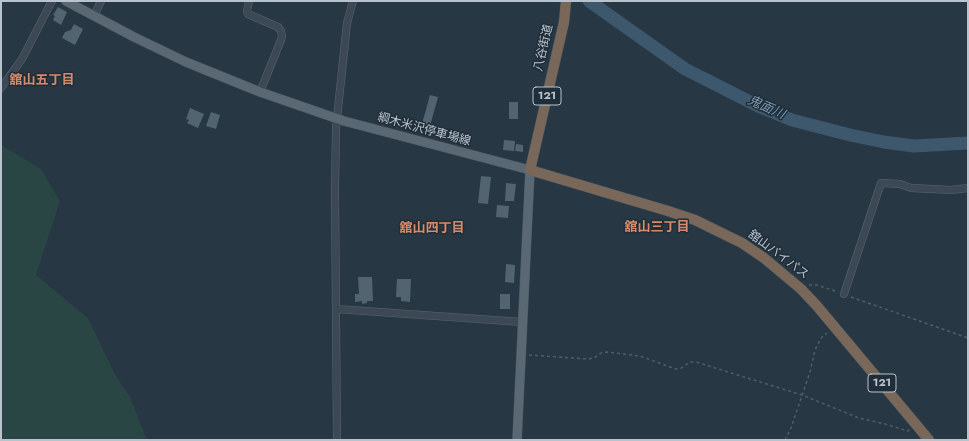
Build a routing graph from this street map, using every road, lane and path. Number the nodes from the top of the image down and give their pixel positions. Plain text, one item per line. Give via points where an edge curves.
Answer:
1 (52, 1) edge
2 (66, 1) edge
3 (101, 1) edge
4 (249, 1) edge
5 (353, 1) edge
6 (566, 1) edge
7 (94, 16) junction
8 (1, 88) edge
9 (260, 92) junction
10 (337, 118) junction
11 (530, 170) junction
12 (968, 188) edge
13 (801, 289) junction
14 (844, 294) junction
15 (336, 309) junction
16 (522, 322) junction
17 (835, 326) junction
18 (968, 338) edge
19 (521, 354) junction
20 (802, 395) junction
21 (916, 424) junction
22 (337, 440) edge
23 (517, 440) edge
24 (785, 440) edge
25 (929, 440) edge

1 - 8 street via 22,59
2 - 7 main road, 綱木米沢停車場線
3 - 7 street
4 - 9 street via 248,14 278,27 282,36
5 - 10 street via 347,23
6 - 11 highway, 八谷街道 / 121 via 564,22
7 - 9 main road, 綱木米沢停車場線 via 186,62
9 - 10 main road, 綱木米沢停車場線
10 - 11 main road, 綱木米沢停車場線
10 - 15 street
11 - 13 highway, 舘山バイパス / 121 via 668,211 710,227 742,243
11 - 16 main road
12 - 14 street via 911,188 900,184 881,183
13 - 14 path via 817,285
13 - 17 highway, 舘山バイパス / 121
14 - 18 path
15 - 16 street
15 - 22 street
16 - 19 main road
17 - 20 path via 821,338 815,350
17 - 21 highway, 舘山バイパス / 121
19 - 20 path via 588,359 607,352 640,356 676,369 696,362
19 - 23 main road
20 - 21 path via 859,418 908,432
20 - 24 path
21 - 25 highway, 舘山バイパス / 121

